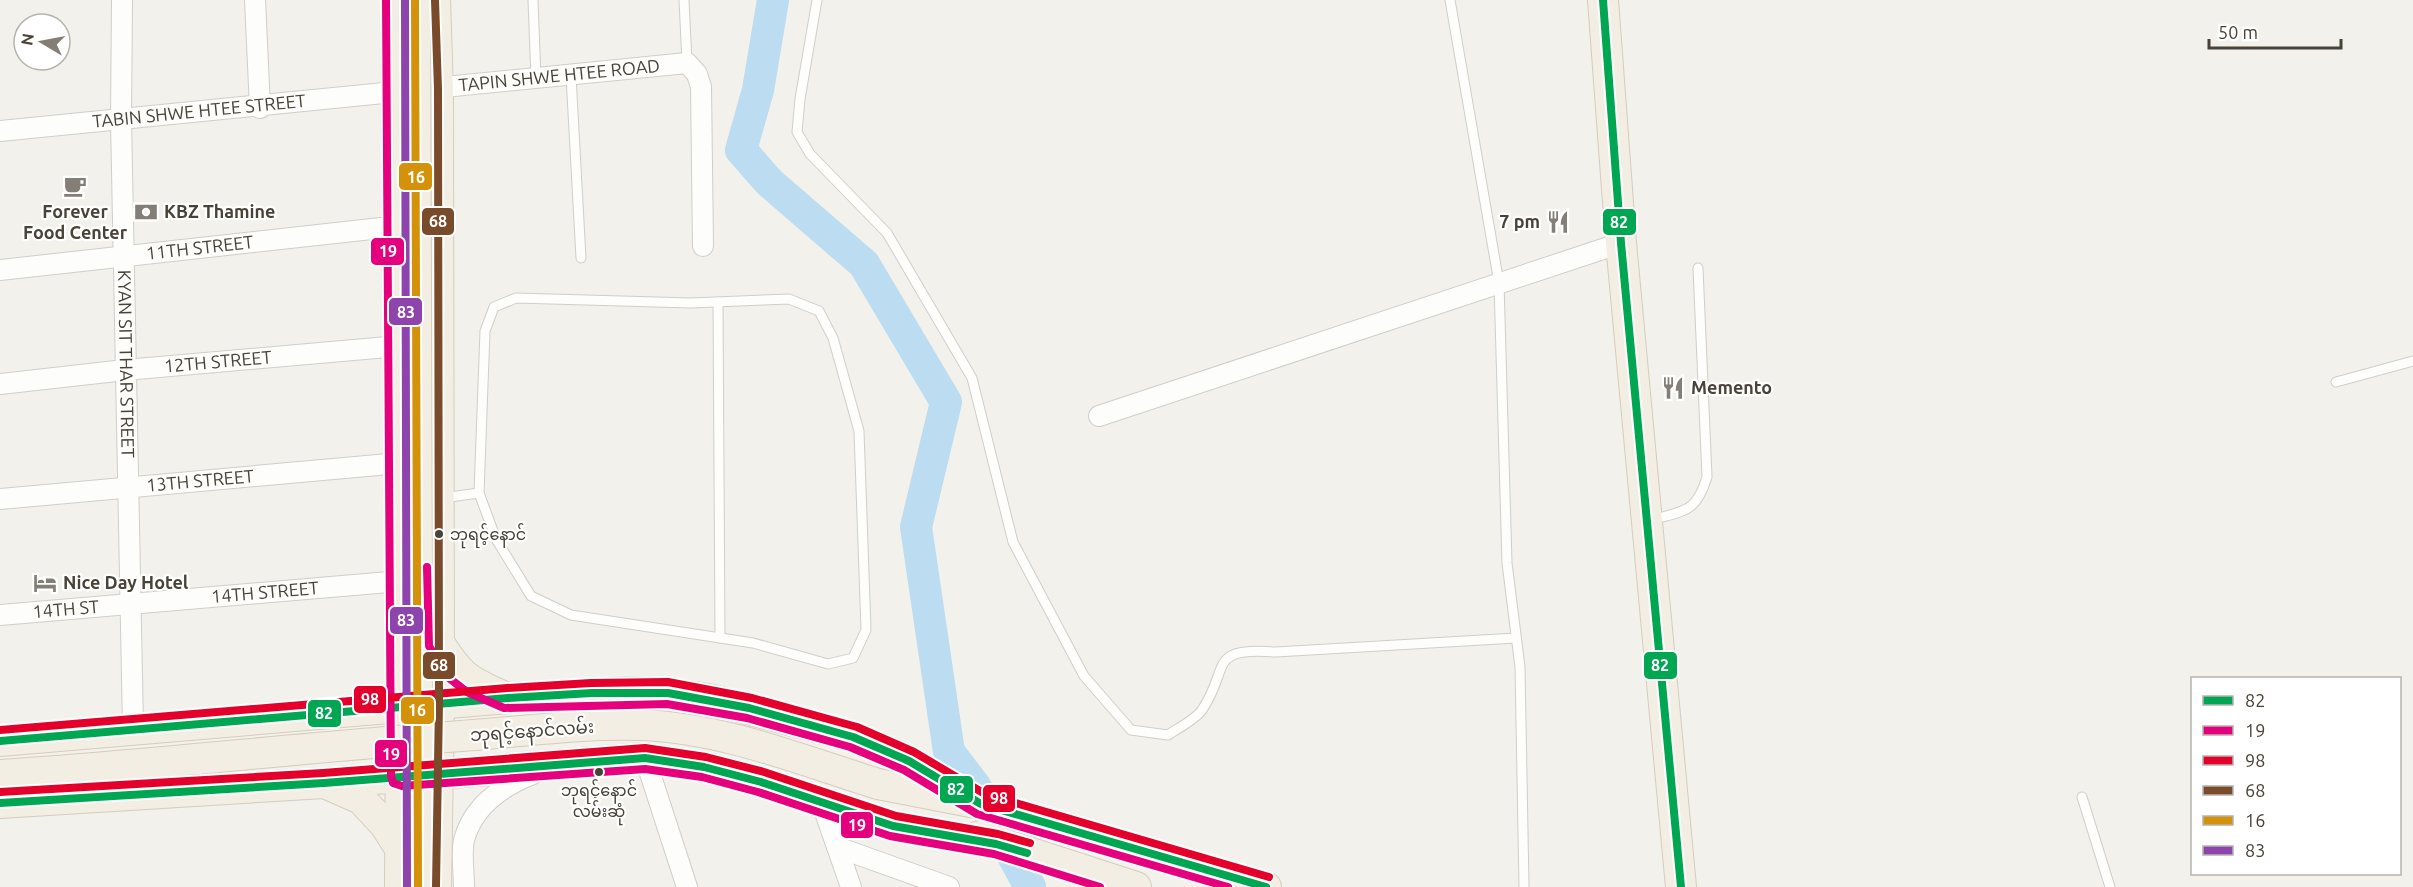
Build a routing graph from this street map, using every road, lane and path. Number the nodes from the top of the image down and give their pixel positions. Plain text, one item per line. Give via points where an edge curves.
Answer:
1 (122, 0) edge
2 (255, 0) edge
3 (396, 0) edge
4 (415, 0) edge
5 (435, 0) edge
6 (533, 0) edge
7 (684, 0) edge
8 (817, 0) edge
9 (1450, 0) edge
10 (1603, 0) edge
11 (687, 63) junction
12 (572, 76) junction
13 (536, 79) junction
14 (438, 89) junction
15 (397, 93) junction
16 (260, 108) junction
17 (121, 119) junction
18 (0, 131) edge
19 (399, 226) junction
20 (1621, 243) junction
21 (703, 246) dead end
22 (123, 258) junction
23 (581, 258) dead end
24 (1698, 268) dead end
25 (0, 270) edge
26 (1499, 283) junction
27 (718, 302) junction
28 (400, 352) junction
29 (438, 357) junction
30 (2413, 361) edge
31 (125, 370) junction
32 (2336, 382) dead end
33 (0, 384) edge
34 (1099, 416) dead end
35 (400, 463) junction
36 (128, 486) junction
37 (479, 493) junction
38 (437, 498) junction
39 (0, 500) edge
40 (1647, 522) junction
41 (400, 581) junction
42 (130, 603) junction
43 (0, 615) edge
44 (720, 638) junction
45 (1516, 638) junction
46 (438, 641) junction
47 (508, 698) junction
48 (439, 703) junction
49 (401, 706) junction
50 (133, 728) junction
51 (0, 741) edge
52 (645, 758) junction
53 (558, 764) junction
54 (513, 768) junction
55 (438, 772) junction
56 (0, 775) edge
57 (401, 776) junction
58 (324, 783) junction
59 (878, 784) junction
60 (2082, 796) dead end
61 (821, 801) junction
62 (0, 803) edge
63 (981, 804) junction
64 (438, 836) junction
65 (996, 844) junction
66 (837, 847) junction
67 (401, 850) junction
68 (1134, 886) edge
69 (400, 887) edge
70 (418, 887) edge
71 (436, 887) edge
72 (464, 887) edge
73 (687, 887) edge
74 (850, 887) edge
75 (949, 887) edge
76 (1266, 887) edge
77 (1524, 887) edge
78 (1681, 887) edge
79 (2110, 887) edge

1 - 17 street, KYAN SIT THAR STREET
2 - 16 street
3 - 15 main road
4 - 70 main road, bridge
5 - 14 main road
6 - 13 lane
7 - 11 lane
8 - 45 lane via 797,132 810,154 887,233 972,378 1013,542 1084,676 1131,730 1168,735 1201,711 1223,660 1245,650 1276,652
9 - 26 lane
10 - 20 main road
11 - 12 street, TAPIN SHWE HTEE ROAD
11 - 21 street via 697,74 701,87
12 - 13 street, TAPIN SHWE HTEE ROAD
12 - 23 lane
13 - 14 street, TAPIN SHWE HTEE ROAD
14 - 15 street, TAPIN SHWE HTEE ROAD
14 - 29 main road
15 - 16 street, TABIN SHWE HTEE STREET
15 - 19 main road
16 - 17 street, TABIN SHWE HTEE STREET
17 - 18 street, TABIN SHWE HTEE STREET
17 - 22 street, KYAN SIT THAR STREET
19 - 22 street, 11TH STREET
19 - 28 main road
20 - 26 street
20 - 40 main road
22 - 25 street, 11TH STREET
22 - 31 street, KYAN SIT THAR STREET
24 - 40 lane via 1707,477 1701,497 1691,508
26 - 34 street
26 - 45 lane via 1507,563
27 - 37 lane via 516,298 494,308 485,331
27 - 44 lane
27 - 44 lane via 789,299 819,311 832,338 859,431 866,630 853,658 828,664
28 - 29 main road
28 - 31 street, 12TH STREET
28 - 35 main road
29 - 38 main road
30 - 32 lane
31 - 33 street, 12TH STREET
31 - 36 street, KYAN SIT THAR STREET
35 - 36 street, 13TH STREET
35 - 41 main road
36 - 39 street, 13TH STREET
36 - 42 street, KYAN SIT THAR STREET
37 - 38 lane
37 - 44 lane via 496,539 531,596 571,615
38 - 46 main road
40 - 78 main road
41 - 42 street, 14TH STREET
41 - 49 main road
42 - 43 street, 14TH ST
42 - 50 street, KYAN SIT THAR STREET
45 - 77 lane via 1520,668
46 - 47 main road via 456,670
46 - 48 main road
47 - 48 main road, ဘုရင့်နောင်လမ်း
47 - 63 main road, ဘုရင့်နောင်လမ်း via 641,692 710,699 853,737 909,761
48 - 49 main road, ဘုရင့်နောင်လမ်း
48 - 55 main road
49 - 50 main road, ဘုရင့်နောင်လမ်း
49 - 57 main road
50 - 51 main road, ဘုရင့်နောင်လမ်း
52 - 53 main road, ဘုရင့်နောင်လမ်း
52 - 61 main road, ဘုရင့်နောင်လမ်း via 704,767
52 - 73 street
53 - 54 main road, ဘုရင့်နောင်လမ်း
53 - 72 street via 511,783 476,811 464,841
54 - 55 main road, ဘုရင့်နောင်လမ်း
54 - 64 main road via 479,781 452,803
55 - 57 main road, ဘုရင့်နောင်လမ်း
55 - 64 main road
56 - 59 main road, ဘုရင့်နောင်လမ်း, bridge via 369,742 642,725 747,743
57 - 58 main road, ဘုရင့်နောင်လမ်း
57 - 67 main road
58 - 62 main road, ဘုရင့်နောင်လမ်း
58 - 67 main road via 361,799
59 - 63 main road, ဘုရင့်နောင်လမ်း
59 - 65 main road, ဘုရင့်နောင်လမ်း via 930,814
60 - 79 lane
61 - 65 main road, ဘုရင့်နောင်လမ်း via 892,826
61 - 66 street
63 - 76 main road, ဘုရင့်နောင်လမ်း
64 - 71 main road
65 - 68 main road, ဘုရင့်နောင်လမ်း
66 - 74 street
66 - 75 street
67 - 69 main road

